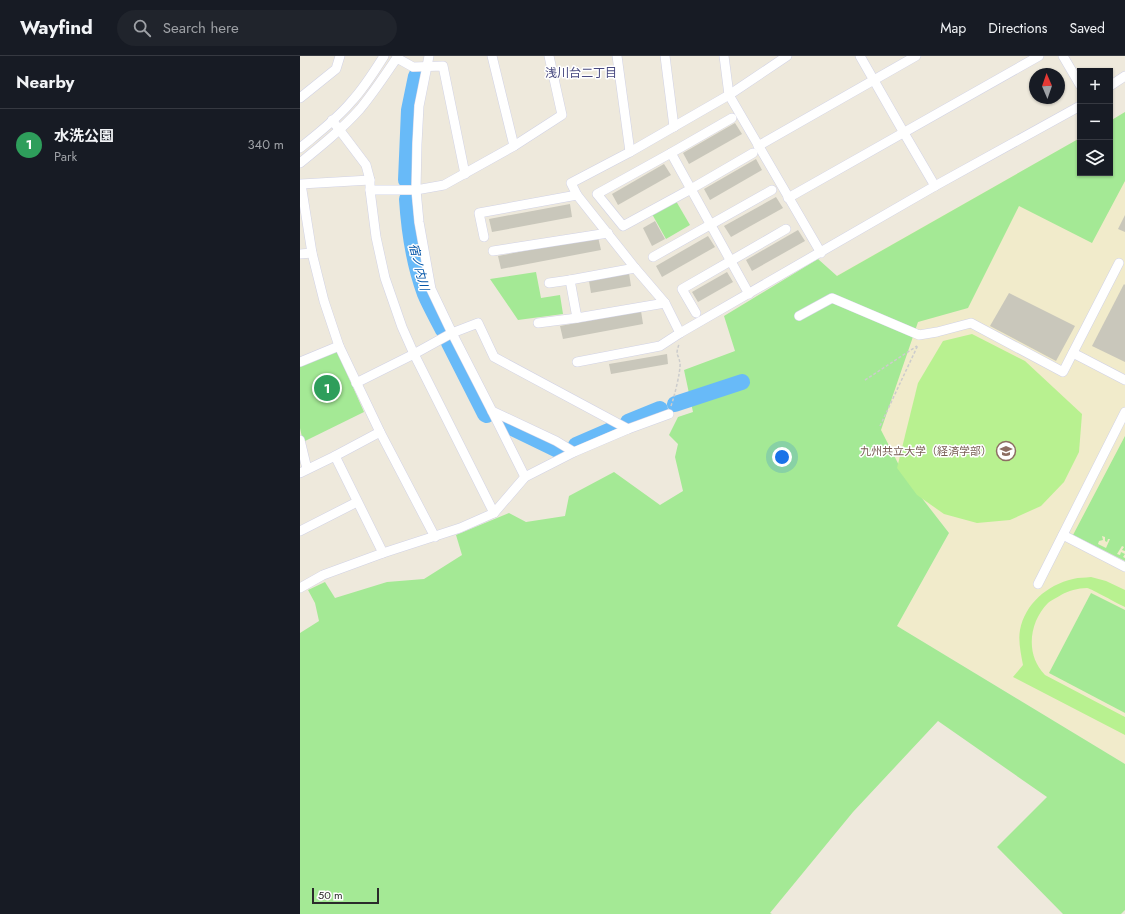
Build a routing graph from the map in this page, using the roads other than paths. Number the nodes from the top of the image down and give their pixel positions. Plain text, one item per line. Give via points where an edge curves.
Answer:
1 (340, 56) edge
2 (384, 56) edge
3 (429, 56) edge
4 (492, 56) edge
5 (549, 56) edge
6 (617, 56) edge
7 (665, 56) edge
8 (724, 56) edge
9 (787, 56) edge
10 (860, 56) edge
11 (916, 56) edge
12 (1039, 56) edge
13 (1063, 56) edge
14 (397, 57) edge
15 (428, 67) junction
16 (1125, 76) edge
17 (873, 80) junction
18 (1077, 80) edge
19 (1113, 84) edge
20 (730, 95) junction
21 (300, 98) edge
22 (1077, 108) edge
23 (732, 118) dead end
24 (332, 120) junction
25 (674, 127) junction
26 (339, 129) junction
27 (904, 133) junction
28 (514, 146) junction
29 (300, 148) edge
30 (755, 150) junction
31 (630, 152) junction
32 (670, 154) junction
33 (300, 163) edge
34 (465, 174) junction
35 (370, 180) junction
36 (935, 186) junction
37 (691, 189) junction
38 (370, 190) junction
39 (416, 190) junction
40 (772, 190) dead end
41 (577, 195) junction
42 (788, 198) junction
43 (711, 225) junction
44 (786, 229) dead end
45 (608, 233) junction
46 (484, 237) dead end
47 (493, 251) dead end
48 (312, 253) junction
49 (821, 253) junction
50 (300, 254) edge
51 (653, 256) dead end
52 (731, 261) junction
53 (1119, 263) dead end
54 (635, 268) junction
55 (570, 280) junction
56 (549, 283) dead end
57 (749, 294) junction
58 (665, 303) junction
59 (696, 313) dead end
60 (799, 316) dead end
61 (577, 318) junction
62 (538, 324) dead end
63 (452, 333) junction
64 (680, 333) junction
65 (339, 346) junction
66 (1073, 353) junction
67 (414, 354) junction
68 (300, 362) edge
69 (577, 362) dead end
70 (1125, 380) edge
71 (356, 383) junction
72 (492, 411) junction
73 (1125, 412) edge
74 (669, 414) dead end
75 (628, 429) junction
76 (380, 432) junction
77 (300, 440) edge
78 (574, 452) junction
79 (335, 456) junction
80 (304, 471) edge
81 (525, 477) junction
82 (357, 502) junction
83 (494, 513) junction
84 (300, 531) edge
85 (1063, 535) junction
86 (435, 537) junction
87 (383, 553) junction
88 (1125, 567) edge
89 (1038, 584) dead end
90 (300, 588) edge

1 - 21 street via 336,69
2 - 24 street via 368,82
3 - 15 street
4 - 28 street
5 - 28 street via 562,116
6 - 31 street
7 - 25 street
8 - 20 street
9 - 20 street
10 - 17 street
11 - 17 street
12 - 27 street
13 - 18 street
14 - 15 street via 413,67
14 - 26 street via 373,92
15 - 34 street via 443,66
15 - 39 street via 419,106
16 - 19 street
17 - 27 street
17 - 30 street
20 - 25 street
20 - 30 street
22 - 36 street
23 - 32 street
24 - 26 street
24 - 29 street
25 - 31 street
26 - 33 street
26 - 35 street via 366,165
27 - 36 street
27 - 42 street
28 - 34 street
30 - 37 street
30 - 42 street
31 - 41 street via 571,183
32 - 37 street
32 - 37 street via 597,194 623,226
34 - 39 street via 444,185
35 - 38 street
35 - 48 street via 301,184
36 - 49 street
37 - 43 street
38 - 39 street
38 - 67 street via 385,278
39 - 63 street via 418,222 432,289
40 - 43 street
41 - 45 street
41 - 46 street via 479,213
42 - 49 street
43 - 51 street
43 - 52 street
44 - 52 street
45 - 47 street
45 - 54 street
48 - 50 street
48 - 65 street
49 - 57 street
52 - 57 street
52 - 59 street via 682,289
53 - 66 street
54 - 55 street
54 - 58 street
55 - 56 street
55 - 61 street
57 - 64 street
58 - 61 street
58 - 64 street
60 - 66 street via 832,298 919,335 971,324 1063,372
61 - 62 street
63 - 67 street
63 - 72 street
63 - 75 street via 478,323 494,357
64 - 69 street via 660,346
65 - 68 street
65 - 71 street
66 - 70 street
67 - 71 street
67 - 83 street
71 - 76 street
72 - 78 street
72 - 81 street
73 - 85 street
74 - 75 street
75 - 78 street
76 - 79 street
76 - 86 street
77 - 80 street
78 - 81 street
79 - 80 street
79 - 82 street
81 - 83 street
82 - 84 street
82 - 87 street
83 - 86 street
85 - 88 street
85 - 89 street
86 - 87 street
87 - 90 street via 323,575

